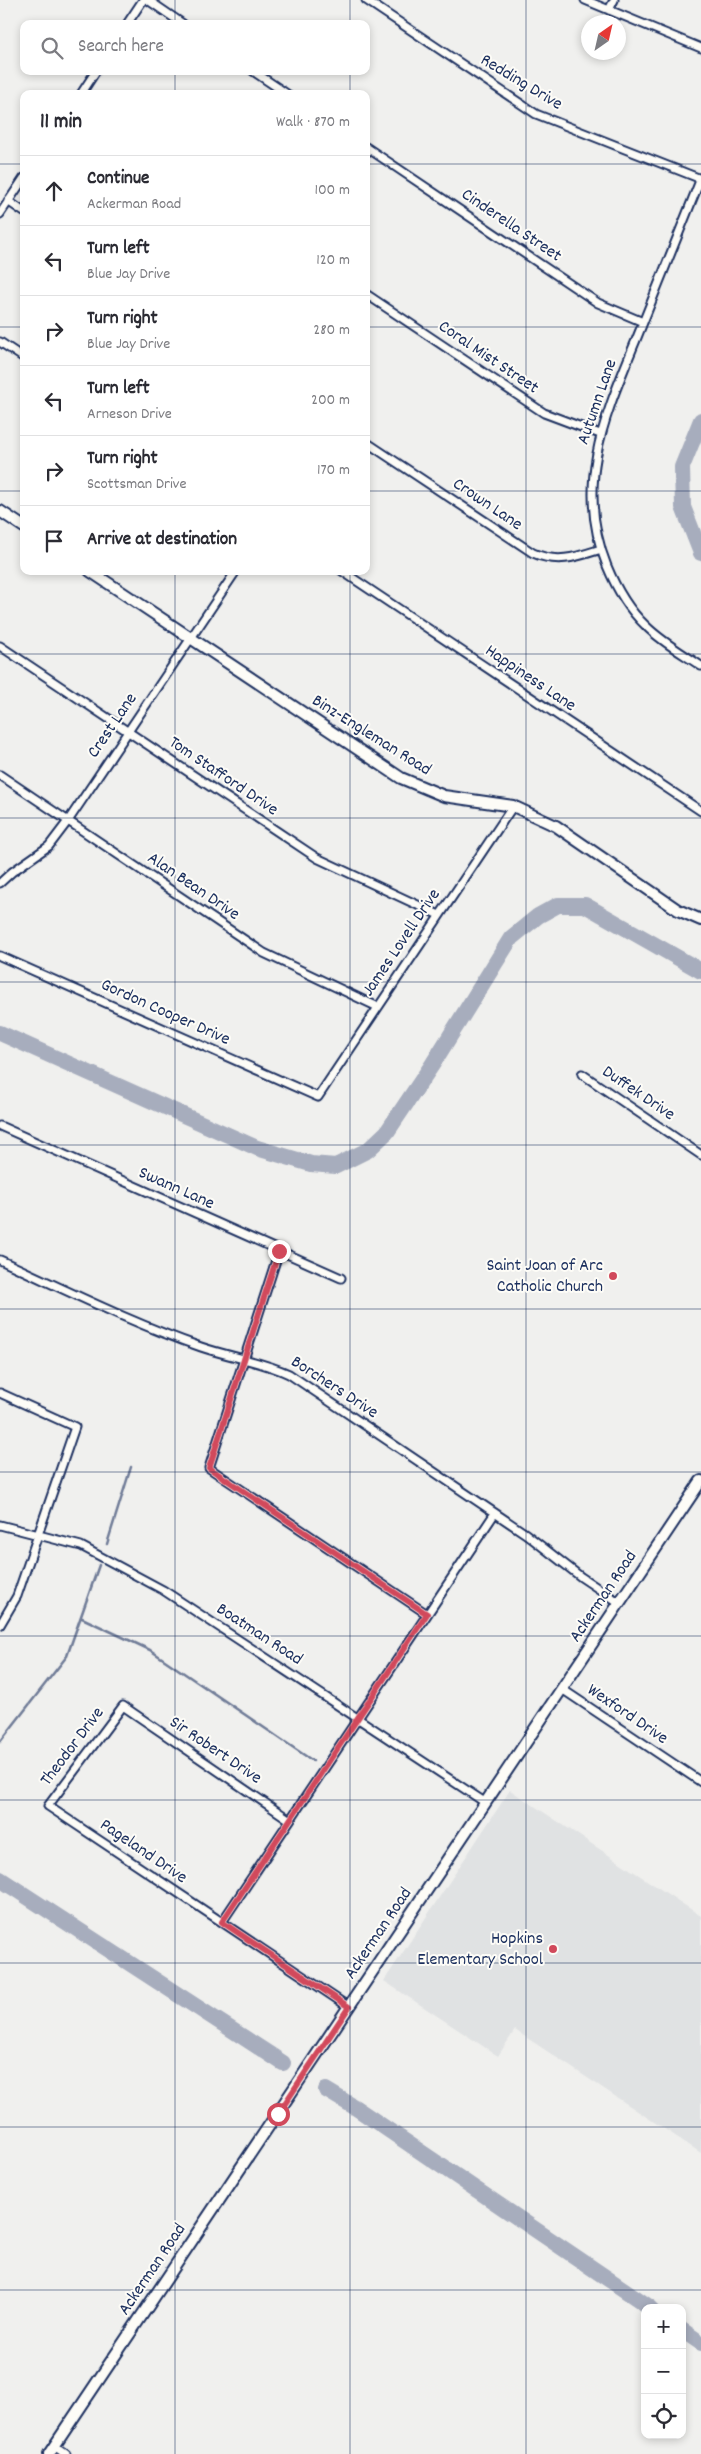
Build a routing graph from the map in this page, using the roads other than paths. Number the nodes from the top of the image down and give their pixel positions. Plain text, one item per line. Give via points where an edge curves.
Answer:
1 (143, 0) edge
2 (148, 0) edge
3 (366, 0) edge
4 (585, 0) edge
5 (614, 0) edge
6 (609, 10) junction
7 (130, 20) edge
8 (177, 20) edge
9 (701, 48) edge
10 (93, 75) edge
11 (259, 75) edge
12 (84, 90) edge
13 (281, 90) edge
14 (370, 150) edge
15 (701, 179) edge
16 (20, 184) edge
17 (8, 201) junction
18 (20, 209) edge
19 (0, 214) edge
20 (370, 297) edge
21 (643, 322) junction
22 (0, 342) edge
23 (20, 355) edge
24 (600, 434) junction
25 (370, 445) edge
26 (0, 510) edge
27 (20, 523) edge
28 (600, 549) junction
29 (96, 575) edge
30 (233, 575) edge
31 (348, 575) edge
32 (190, 639) junction
33 (0, 646) edge
34 (701, 666) edge
35 (127, 731) junction
36 (0, 775) edge
37 (513, 806) junction
38 (701, 811) edge
39 (68, 821) junction
40 (0, 883) edge
41 (439, 915) junction
42 (701, 920) edge
43 (0, 956) edge
44 (378, 1007) junction
45 (582, 1074) dead end
46 (318, 1097) joint
47 (0, 1126) edge
48 (701, 1155) edge
49 (279, 1251) junction
50 (0, 1260) edge
51 (341, 1278) dead end
52 (244, 1360) junction
53 (0, 1393) edge
54 (701, 1481) edge
55 (495, 1513) junction
56 (0, 1524) edge
57 (38, 1533) junction
58 (620, 1603) junction
59 (427, 1614) junction
60 (0, 1625) edge
61 (562, 1689) junction
62 (123, 1706) joint
63 (358, 1718) junction
64 (701, 1782) edge
65 (486, 1803) junction
66 (48, 1806) joint
67 (290, 1820) junction
68 (222, 1922) junction
69 (349, 2007) junction
70 (52, 2450) edge
71 (66, 2454) edge

1 - 7 street
2 - 8 street
3 - 15 street, Redding Drive via 536,114
4 - 6 street
5 - 6 street
6 - 9 street
10 - 12 street
11 - 13 street
14 - 21 street, Cinderella Street via 598,304
15 - 21 street, Autumn Lane
16 - 17 street
17 - 18 street
17 - 19 street
20 - 24 street, Coral Mist Street via 544,413
21 - 24 street, Autumn Lane
22 - 23 street
24 - 28 street, Autumn Lane via 592,500
25 - 28 street, Crown Lane via 546,559 560,561
26 - 27 street
28 - 34 street, Autumn Lane via 614,581 633,611 658,637
29 - 32 street, Binz-Engleman Road
30 - 32 street, Crest Lane
31 - 38 street, Happiness Lane
32 - 35 street, Crest Lane
32 - 37 street, Binz-Engleman Road via 415,785 444,796
33 - 35 street, Tom Stafford Drive
35 - 39 street, Crest Lane
35 - 41 street, Tom Stafford Drive via 329,866
36 - 39 street, Alan Bean Drive
37 - 41 street, James Lovell Drive
37 - 42 street, Binz-Engleman Road via 556,826 678,910
39 - 40 street, Crest Lane via 49,846
39 - 44 street, Alan Bean Drive via 264,953
41 - 44 street, James Lovell Drive
43 - 46 street, Gordon Cooper Drive
44 - 46 street, James Lovell Drive
45 - 48 street, Duffek Drive
47 - 49 street, Swann Lane
49 - 51 street, Swann Lane
49 - 52 street
50 - 52 street, Borchers Drive via 141,1324
52 - 55 street, Borchers Drive via 273,1367 295,1378
52 - 59 street via 209,1468
53 - 57 street via 75,1427
54 - 58 street, Ackerman Road
55 - 58 street, Borchers Drive
55 - 59 street
56 - 57 street, Boatman Road
57 - 60 street via 18,1596
57 - 63 street, Boatman Road via 81,1546 162,1590
58 - 61 street, Ackerman Road
59 - 63 street
61 - 64 street, Wexford Drive
61 - 65 street, Ackerman Road
62 - 66 street, Theodor Drive
62 - 67 street, Sir Robert Drive
63 - 65 street, Boatman Road
63 - 67 street
65 - 69 street, Ackerman Road
66 - 68 street, Pageland Drive
67 - 68 street
68 - 69 street, Pageland Drive
69 - 70 street, Ackerman Road
70 - 71 street

